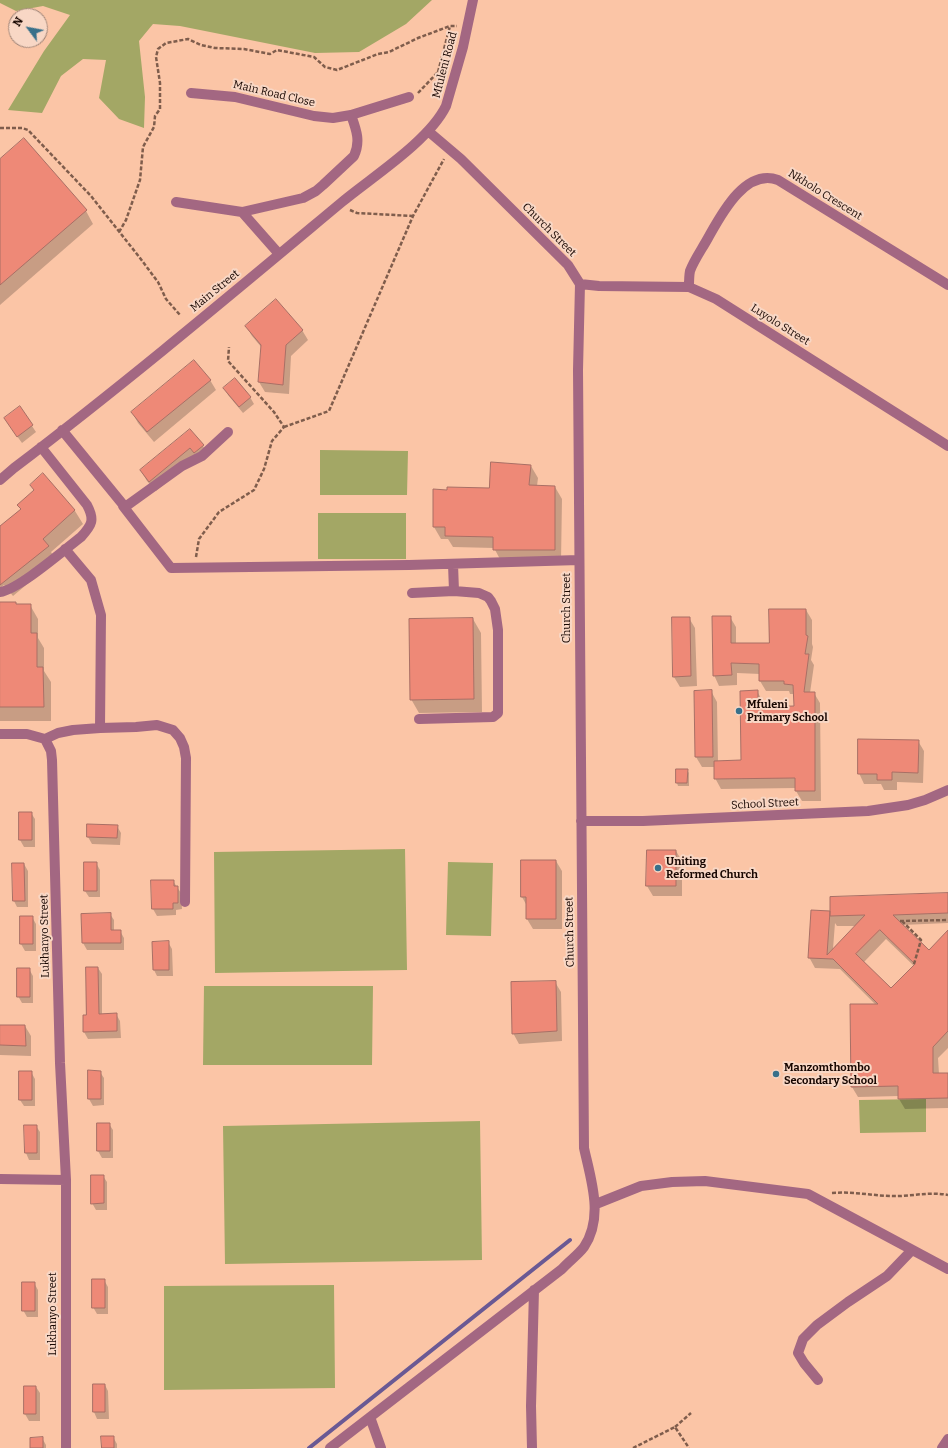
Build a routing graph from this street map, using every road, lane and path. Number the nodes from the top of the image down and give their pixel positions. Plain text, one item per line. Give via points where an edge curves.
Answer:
1 (473, 0) edge
2 (450, 26) junction
3 (457, 26) dead end
4 (438, 72) junction
5 (445, 74) dead end
6 (191, 93) dead end
7 (409, 97) joint
8 (351, 115) junction
9 (0, 128) edge
10 (428, 131) junction
11 (444, 157) dead end
12 (176, 202) dead end
13 (348, 209) dead end
14 (242, 212) junction
15 (413, 216) junction
16 (119, 232) junction
17 (279, 254) junction
18 (580, 284) junction
19 (948, 285) edge
20 (689, 287) junction
21 (180, 315) dead end
22 (229, 348) dead end
23 (284, 427) junction
24 (62, 430) junction
25 (228, 432) dead end
26 (948, 446) edge
27 (41, 447) junction
28 (14, 468) junction
29 (0, 470) edge
30 (0, 480) edge
31 (123, 506) junction
32 (65, 549) junction
33 (579, 560) junction
34 (453, 564) junction
35 (194, 567) junction
36 (0, 592) edge
37 (454, 592) junction
38 (412, 593) dead end
39 (419, 719) dead end
40 (100, 728) junction
41 (0, 734) edge
42 (45, 739) junction
43 (948, 790) edge
44 (581, 821) junction
45 (186, 902) dead end
46 (948, 920) edge
47 (914, 964) dead end
48 (0, 1179) edge
49 (66, 1180) junction
50 (831, 1193) dead end
51 (948, 1195) edge
52 (596, 1204) junction
53 (912, 1250) junction
54 (948, 1269) edge
55 (534, 1290) junction
56 (818, 1380) dead end
57 (690, 1413) dead end
58 (370, 1417) junction
59 (675, 1427) junction
60 (948, 1439) edge
61 (66, 1448) edge
62 (330, 1448) edge
63 (381, 1448) edge
64 (532, 1448) edge
65 (633, 1448) edge
66 (689, 1448) edge
67 (942, 1448) edge

1 - 10 street, Mfuleni Road via 446,106 442,115
2 - 3 path
2 - 4 path
2 - 16 path via 389,52 337,70 325,67 314,56 277,50 270,54 244,49 215,48 188,39 166,42 158,49 156,57 160,109 143,148 140,180
4 - 5 path
4 - 7 path via 418,94
6 - 8 street, Main Road Close via 235,97 322,118
7 - 8 street, Main Road Close
8 - 14 street via 357,135 357,149 354,156 323,185 303,198
9 - 16 path via 28,130 91,196
10 - 17 street, Main Street
10 - 18 street, Church Street via 461,159 568,265
11 - 15 path
12 - 14 street
13 - 15 path via 357,212
14 - 17 street
15 - 23 path via 329,411
16 - 21 path
17 - 24 street, Main Street
18 - 20 street, Luyolo Street
18 - 33 street, Church Street
19 - 20 street, Nkholo Crescent via 778,180 765,178 758,179 741,190 721,216 693,264
20 - 26 street, Luyolo Street via 716,299
22 - 23 path via 228,361 274,412
23 - 35 path via 272,441 264,469 254,490 219,512 199,538
24 - 27 street, Main Street
24 - 31 street
25 - 31 street via 202,456 182,466 126,507
27 - 28 street, Main Street
27 - 32 street via 92,514 88,530
28 - 29 street, Main Street
28 - 30 street, Main Street
31 - 35 street via 171,568
32 - 36 street via 16,586
32 - 40 street via 91,580 101,615
33 - 34 street
33 - 44 street, Church Street
34 - 35 street
34 - 37 street
37 - 38 street
37 - 39 street via 484,595 495,609 498,630 498,713 493,717
40 - 42 street via 73,730
40 - 45 street via 157,725 173,730 180,738 186,758
41 - 42 street via 27,734
42 - 49 street, Lukhanyo Street via 52,760 60,1063
43 - 44 street, School Street via 908,805 868,811 643,821
44 - 52 street, Church Street via 584,1148
46 - 47 path via 901,921 921,940
48 - 49 street
49 - 61 street, Lukhanyo Street
50 - 51 path via 878,1196 924,1193
52 - 53 street via 641,1186 672,1182 705,1181 808,1194
52 - 55 street, Church Street via 593,1227 583,1247 562,1269
53 - 54 street
53 - 56 street via 887,1276 831,1314 803,1339 798,1353
55 - 58 street, Church Street
55 - 64 street
57 - 59 path
58 - 62 street, Church Street
58 - 63 street
59 - 65 path
59 - 66 path
60 - 67 street

